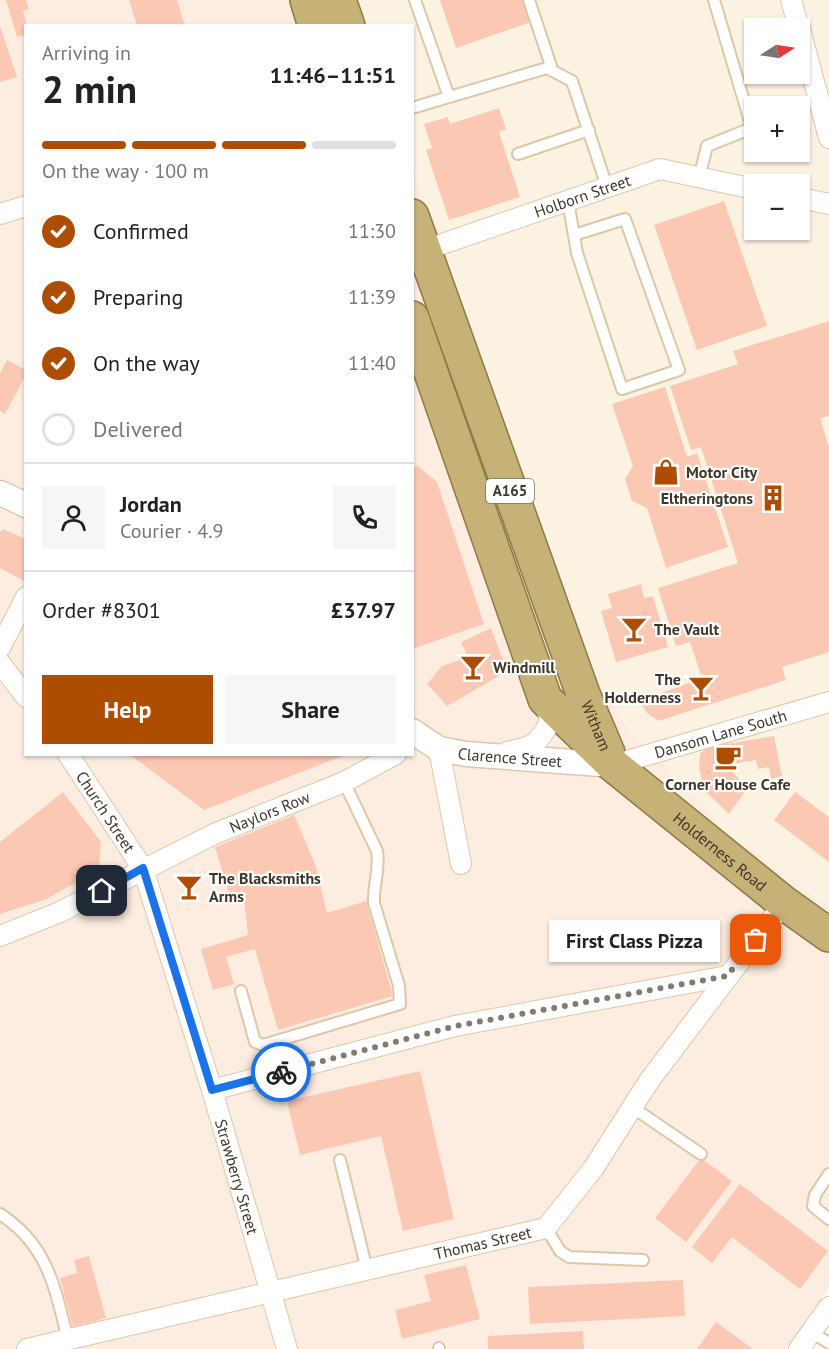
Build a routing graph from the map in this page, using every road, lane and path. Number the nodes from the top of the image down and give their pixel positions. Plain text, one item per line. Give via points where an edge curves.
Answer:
1 (307, 0) edge
2 (339, 0) edge
3 (415, 0) edge
4 (529, 0) edge
5 (714, 0) edge
6 (791, 0) edge
7 (796, 18) edge
8 (314, 24) edge
9 (347, 24) edge
10 (552, 69) junction
11 (810, 69) edge
12 (449, 97) junction
13 (414, 107) edge
14 (589, 130) junction
15 (829, 137) edge
16 (518, 154) dead end
17 (699, 178) junction
18 (607, 187) junction
19 (744, 187) edge
20 (810, 200) edge
21 (568, 201) junction
22 (829, 204) edge
23 (24, 207) edge
24 (0, 214) edge
25 (414, 228) edge
26 (574, 234) junction
27 (418, 252) edge
28 (414, 324) edge
29 (0, 494) edge
30 (24, 504) edge
31 (24, 601) edge
32 (0, 648) edge
33 (0, 663) edge
34 (24, 694) edge
35 (545, 699) junction
36 (829, 702) edge
37 (422, 742) edge
38 (69, 756) edge
39 (392, 756) edge
40 (487, 756) junction
41 (613, 765) junction
42 (344, 782) junction
43 (461, 864) dead end
44 (143, 868) junction
45 (784, 903) junction
46 (829, 935) edge
47 (0, 936) edge
48 (727, 976) junction
49 (241, 991) dead end
50 (212, 1090) junction
51 (632, 1107) junction
52 (701, 1154) dead end
53 (340, 1160) dead end
54 (829, 1174) edge
55 (0, 1214) edge
56 (829, 1219) edge
57 (546, 1228) junction
58 (643, 1260) dead end
59 (367, 1270) junction
60 (272, 1290) junction
61 (829, 1307) edge
62 (811, 1332) junction
63 (68, 1340) junction
64 (829, 1342) edge
65 (27, 1349) edge
66 (287, 1349) edge
67 (799, 1349) edge

1 - 8 highway
2 - 9 highway
3 - 12 lane
4 - 10 lane
5 - 17 lane via 752,128 707,146
6 - 7 street
10 - 12 lane
10 - 14 lane via 572,81
11 - 15 street
12 - 13 lane
14 - 16 lane
14 - 18 lane
17 - 18 street, Holborn Street via 660,169
17 - 19 street, Holborn Street
18 - 21 street, Holborn Street
20 - 22 street
21 - 26 lane
21 - 27 street, Holborn Street
23 - 24 street
25 - 27 highway, Witham / A165
26 - 26 lane via 622,389 679,370 625,219
27 - 41 highway, Witham / A165
28 - 35 highway, Witham / A165
29 - 30 street
31 - 32 street
33 - 34 street
35 - 40 street via 550,722 532,747
35 - 41 highway, Witham / A165
36 - 41 street, Dansom Lane South
37 - 40 street, Clarence Street
37 - 43 street
38 - 44 street, Church Street
39 - 42 street, Naylors Row
40 - 41 street, Clarence Street
41 - 45 highway, Holderness Road / A165
42 - 44 street, Naylors Row via 214,834
42 - 49 lane via 377,851 374,903 399,986 400,1004 263,1045 255,1042
44 - 47 street, Naylors Row via 60,912
44 - 50 street, Strawberry Street
45 - 46 highway, Holderness Road / A165
45 - 48 street, Thomas Street
48 - 50 street via 456,1026
48 - 51 street, Thomas Street
50 - 60 street, Strawberry Street
51 - 52 lane
51 - 57 street, Thomas Street via 593,1169
53 - 59 lane
54 - 56 lane via 815,1195 813,1206
55 - 63 lane via 20,1227 51,1274
57 - 58 lane via 560,1251 569,1257
57 - 59 street, Thomas Street
59 - 60 street, Thomas Street
60 - 63 street, Thomas Street
60 - 66 street, Strawberry Street
61 - 62 street
62 - 64 lane
62 - 67 street
63 - 65 street, Thomas Street

